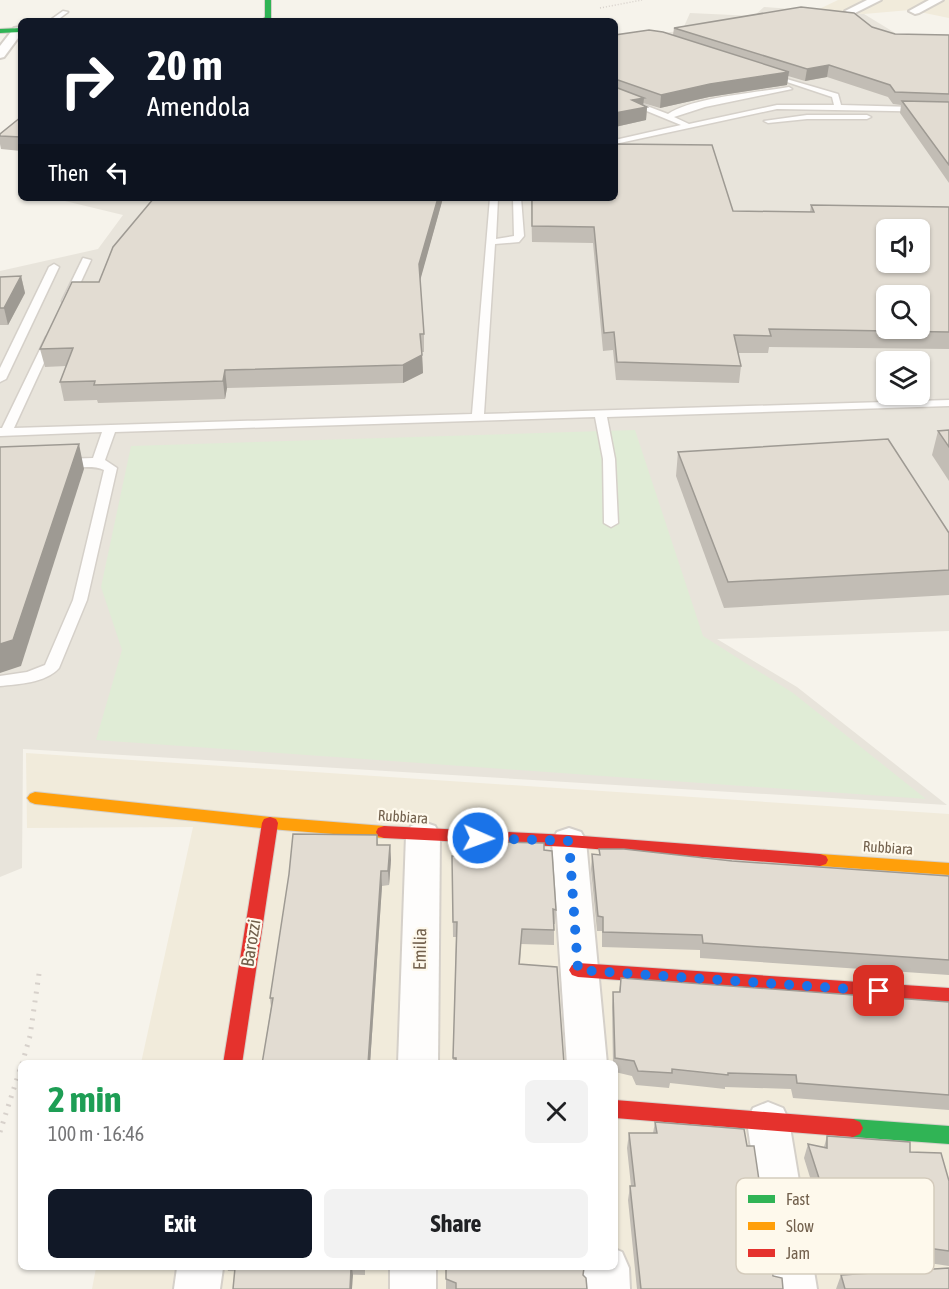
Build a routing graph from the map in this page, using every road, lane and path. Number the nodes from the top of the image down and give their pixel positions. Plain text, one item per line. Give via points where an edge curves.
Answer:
1 (268, 0) edge
2 (642, 0) edge
3 (876, 0) edge
4 (938, 0) edge
5 (600, 8) dead end
6 (915, 11) dead end
7 (65, 12) dead end
8 (851, 16) edge
9 (56, 18) edge
10 (268, 18) edge
11 (18, 30) edge
12 (0, 31) edge
13 (18, 31) edge
14 (0, 54) edge
15 (765, 73) edge
16 (789, 89) dead end
17 (821, 92) junction
18 (618, 97) edge
19 (807, 105) junction
20 (838, 106) junction
21 (883, 107) junction
22 (949, 110) edge
23 (669, 117) junction
24 (768, 121) dead end
25 (688, 126) junction
26 (618, 141) edge
27 (494, 201) edge
28 (517, 201) edge
29 (489, 242) junction
30 (86, 260) dead end
31 (54, 267) dead end
32 (0, 379) edge
33 (949, 403) edge
34 (600, 413) junction
35 (478, 417) junction
36 (110, 428) junction
37 (4, 431) edge
38 (98, 462) junction
39 (45, 464) edge
40 (611, 523) dead end
41 (0, 681) edge
42 (35, 798) dead end
43 (270, 823) junction
44 (423, 836) junction
45 (569, 841) junction
46 (949, 869) edge
47 (40, 967) dead end
48 (578, 970) junction
49 (949, 996) edge
50 (23, 1060) edge
51 (233, 1060) edge
52 (418, 1060) edge
53 (587, 1060) edge
54 (18, 1075) edge
55 (618, 1109) edge
56 (768, 1121) junction
57 (0, 1132) edge
58 (947, 1141) edge
59 (777, 1178) edge
60 (200, 1270) edge
61 (413, 1270) edge
62 (606, 1270) edge
63 (792, 1274) edge
64 (197, 1289) edge
65 (413, 1289) edge
66 (608, 1289) edge
67 (794, 1289) edge

1 - 10 street
2 - 5 path
3 - 8 street
4 - 6 street
7 - 9 lane
11 - 12 street
13 - 14 street
15 - 17 lane
16 - 23 lane via 691,108
17 - 19 lane
17 - 20 lane via 835,96
18 - 23 lane
19 - 20 lane
19 - 25 lane via 777,107
20 - 21 lane
21 - 22 lane
21 - 24 lane via 883,116 878,117
23 - 25 lane
25 - 26 lane
27 - 29 lane
28 - 29 lane via 519,236 516,240
29 - 35 lane
30 - 37 lane
31 - 32 lane
33 - 34 lane
34 - 35 lane
34 - 40 lane via 609,459
35 - 36 lane
36 - 37 lane
36 - 38 lane
38 - 39 lane
38 - 41 lane via 108,465 111,471 80,600 51,668 30,677
42 - 43 street, Rubbiara
43 - 44 street, Rubbiara
43 - 51 street, Barozzi
44 - 45 street, Rubbiara
44 - 52 street, Emilia
45 - 46 street, Rubbiara
45 - 48 street
47 - 50 path
48 - 49 street
48 - 53 street
54 - 57 path
55 - 56 street
56 - 58 street
56 - 59 street
60 - 64 street
61 - 65 street
62 - 66 street
63 - 67 street

